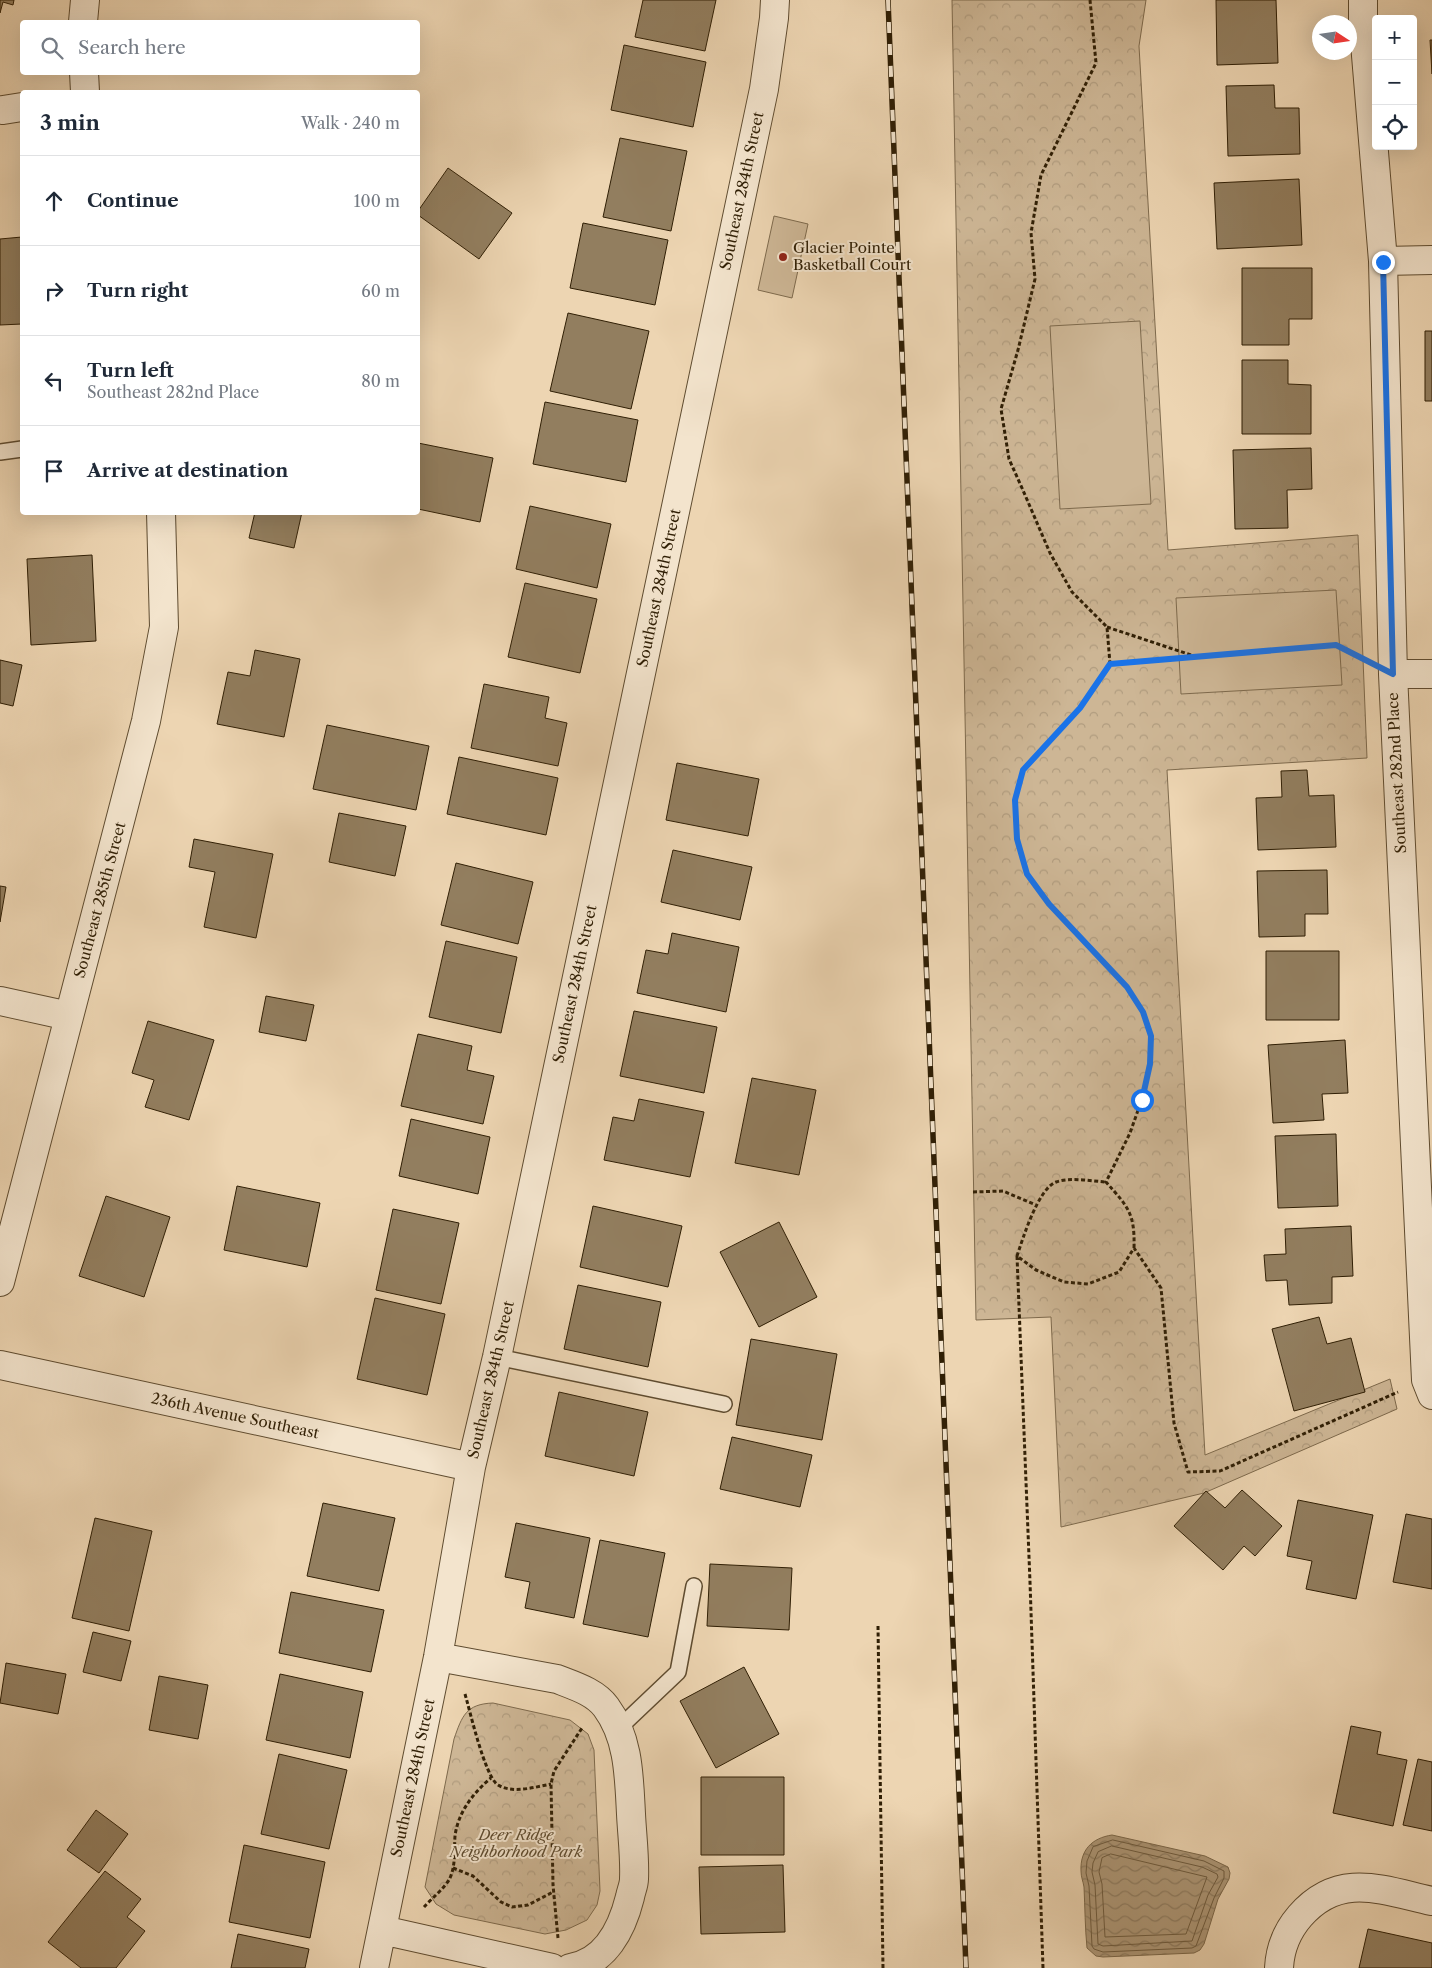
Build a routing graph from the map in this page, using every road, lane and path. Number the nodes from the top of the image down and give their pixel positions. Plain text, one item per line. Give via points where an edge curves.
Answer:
1 (85, 0) edge
2 (774, 0) edge
3 (1090, 0) edge
4 (1364, 0) edge
5 (83, 20) edge
6 (84, 75) edge
7 (85, 90) edge
8 (1432, 260) edge
9 (1383, 262) junction
10 (20, 449) edge
11 (0, 452) edge
12 (161, 515) edge
13 (1106, 627) junction
14 (1197, 657) junction
15 (1110, 664) junction
16 (1393, 674) junction
17 (1432, 674) edge
18 (0, 1001) edge
19 (69, 1016) junction
20 (1422, 1085) edge
21 (1106, 1182) junction
22 (973, 1192) dead end
23 (1036, 1205) junction
24 (1134, 1248) junction
25 (1017, 1256) junction
26 (0, 1282) edge
27 (497, 1357) junction
28 (0, 1365) edge
29 (1429, 1387) edge
30 (724, 1404) dead end
31 (471, 1466) junction
32 (694, 1586) dead end
33 (878, 1626) dead end
34 (447, 1659) junction
35 (599, 1701) junction
36 (619, 1728) junction
37 (491, 1778) junction
38 (551, 1784) junction
39 (453, 1868) junction
40 (554, 1892) junction
41 (1432, 1901) edge
42 (390, 1932) junction
43 (558, 1940) dead end
44 (374, 1968) edge
45 (552, 1968) edge
46 (570, 1968) edge
47 (883, 1968) edge
48 (1043, 1968) edge
49 (1279, 1968) edge

1 - 5 street
2 - 27 street, Southeast 284th Street via 764,89
3 - 13 path via 1096,63 1041,175 1031,233 1035,279 1001,409 1009,459 1050,553 1072,592
4 - 9 street, Southeast 282nd Place
6 - 7 street
8 - 9 street
9 - 16 street, Southeast 282nd Place
10 - 11 lane
12 - 19 street, Southeast 285th Street via 164,627 146,721
13 - 14 path
13 - 15 path
14 - 15 path
14 - 16 path via 1336,645
15 - 21 path via 1080,708 1023,770 1015,800 1017,839 1027,874 1049,904 1127,987 1143,1012 1151,1036 1150,1064 1142,1100
16 - 17 street
16 - 20 street, Southeast 282nd Place
18 - 19 street
19 - 26 street, Southeast 285th Street
20 - 29 street, Southeast 282nd Place
21 - 23 path via 1069,1179 1054,1183
21 - 24 path via 1132,1217
22 - 23 path via 1002,1191
23 - 25 path
24 - 25 path via 1119,1272 1088,1284 1059,1280 1036,1270
24 - 29 path via 1161,1288 1174,1423 1188,1472 1220,1470
25 - 48 path
27 - 30 lane
27 - 31 street, Southeast 284th Street
28 - 31 street, 236th Avenue Southeast
31 - 34 street, Southeast 284th Street
32 - 36 lane via 678,1672
33 - 47 path
34 - 35 street via 558,1680 590,1692
34 - 37 path
34 - 42 street, Southeast 284th Street
35 - 36 street via 606,1706
35 - 38 path via 554,1771
36 - 46 street via 628,1764 634,1880 626,1911 611,1944 582,1966
37 - 38 path via 511,1789
37 - 39 path via 478,1788 460,1817 455,1834
38 - 40 path
39 - 40 path via 473,1876 501,1902 512,1907 528,1905
39 - 42 path via 449,1879
40 - 43 path
41 - 49 street via 1372,1888 1340,1888 1322,1896 1292,1925 1284,1941
42 - 44 street, Southeast 284th Street
42 - 45 street

